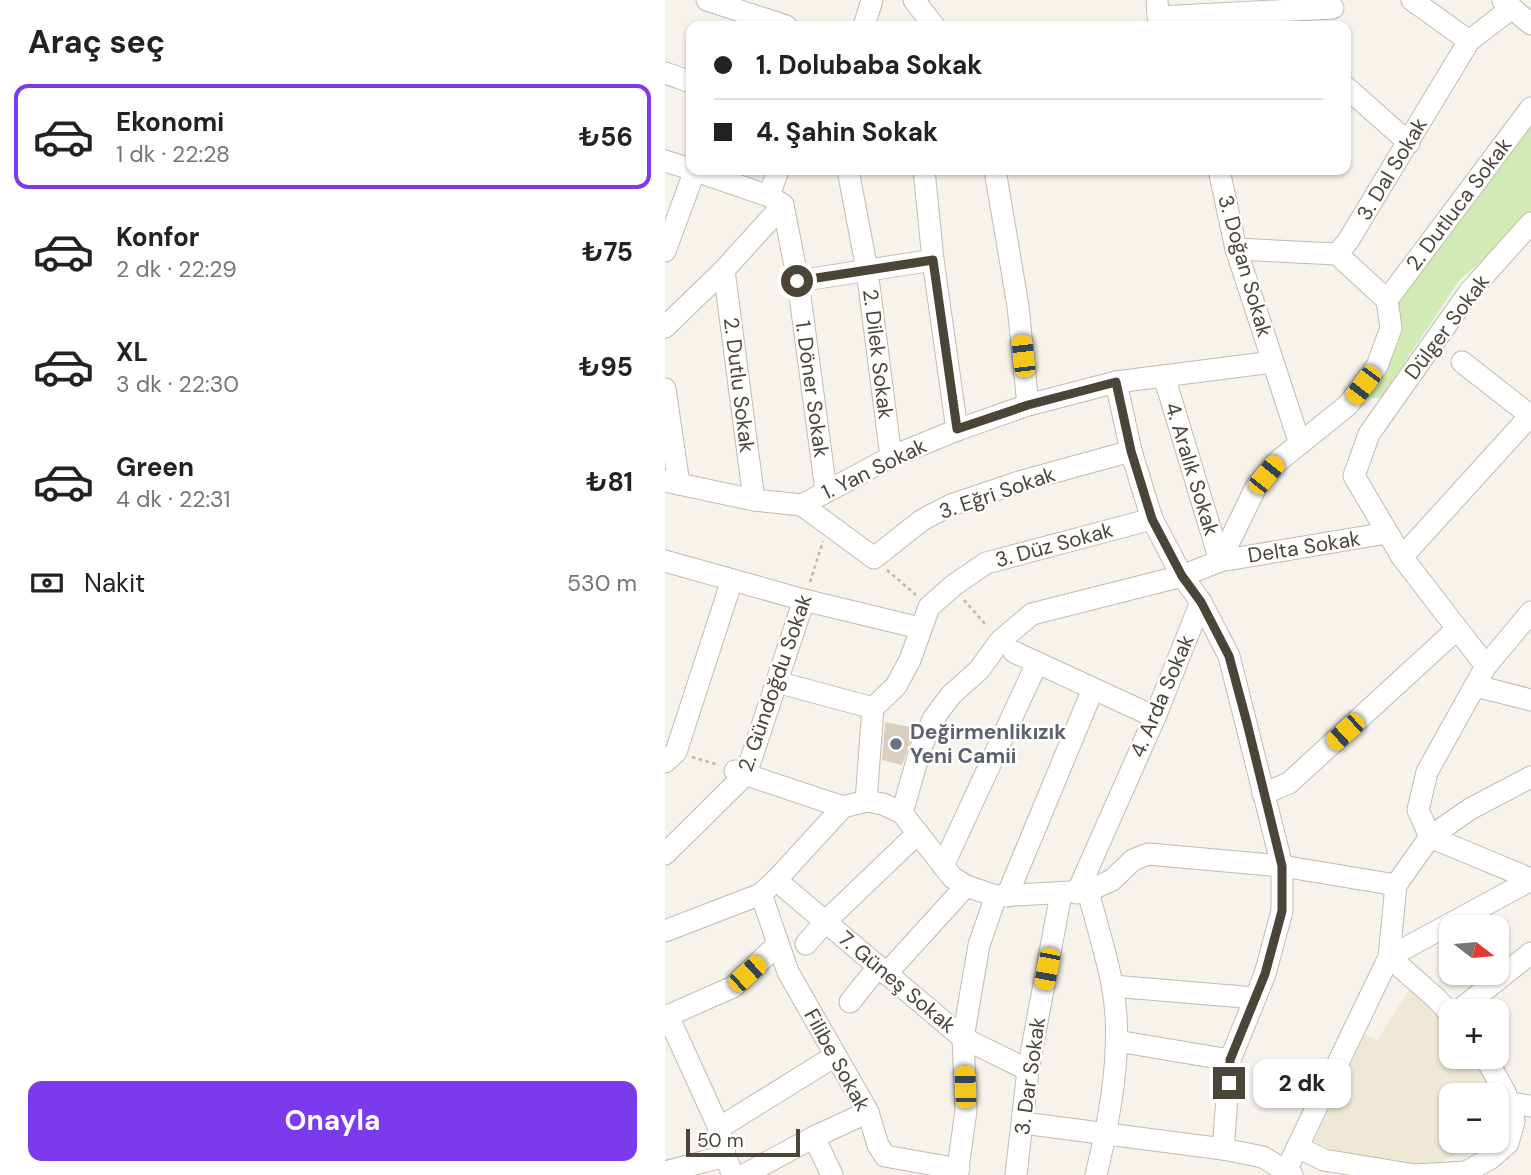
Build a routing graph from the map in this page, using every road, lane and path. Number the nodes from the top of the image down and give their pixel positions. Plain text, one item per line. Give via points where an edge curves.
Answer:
1 (707, 0) edge
2 (872, 0) edge
3 (914, 0) edge
4 (1157, 0) edge
5 (1412, 0) edge
6 (1506, 4) edge
7 (1333, 11) edge
8 (752, 14) edge
9 (1202, 14) edge
10 (772, 21) edge
11 (866, 21) edge
12 (930, 21) edge
13 (1531, 24) edge
14 (1469, 41) junction
15 (665, 73) edge
16 (686, 80) edge
17 (1351, 91) edge
18 (1531, 108) edge
19 (1409, 143) junction
20 (665, 161) edge
21 (686, 168) edge
22 (691, 175) edge
23 (707, 175) edge
24 (778, 175) edge
25 (849, 175) edge
26 (924, 175) edge
27 (996, 175) edge
28 (1220, 175) edge
29 (776, 200) junction
30 (1531, 223) edge
31 (1236, 249) junction
32 (665, 251) edge
33 (1337, 254) junction
34 (933, 260) junction
35 (724, 270) junction
36 (867, 270) junction
37 (797, 281) junction
38 (1387, 300) junction
39 (665, 327) edge
40 (1273, 362) junction
41 (1462, 362) dead end
42 (1164, 376) junction
43 (1116, 382) junction
44 (665, 389) edge
45 (1028, 405) junction
46 (1531, 416) edge
47 (957, 429) junction
48 (1300, 444) junction
49 (1131, 451) junction
50 (891, 457) junction
51 (1354, 476) joint
52 (672, 483) edge
53 (826, 491) junction
54 (754, 500) junction
55 (802, 505) junction
56 (1152, 519) junction
57 (828, 524) junction
58 (1387, 533) junction
59 (1402, 557) junction
60 (874, 558) junction
61 (1220, 561) junction
62 (665, 562) edge
63 (1182, 576) junction
64 (732, 580) junction
65 (959, 593) junction
66 (804, 600) junction
67 (1201, 602) junction
68 (929, 607) junction
69 (1531, 612) edge
70 (920, 628) junction
71 (1456, 630) junction
72 (1007, 647) junction
73 (1037, 663) junction
74 (1486, 666) junction
75 (777, 682) junction
76 (1476, 686) junction
77 (1093, 689) junction
78 (1531, 700) edge
79 (873, 708) junction
80 (1155, 717) junction
81 (669, 754) edge
82 (739, 772) junction
83 (1531, 777) edge
84 (1263, 793) junction
85 (866, 801) junction
86 (843, 807) junction
87 (902, 813) junction
88 (918, 833) junction
89 (1430, 837) junction
90 (665, 854) edge
91 (943, 866) junction
92 (1282, 866) junction
93 (1531, 879) edge
94 (1396, 885) junction
95 (966, 886) junction
96 (769, 887) junction
97 (1076, 893) junction
98 (1001, 896) junction
99 (826, 921) junction
100 (665, 930) edge
101 (778, 944) junction
102 (806, 944) dead end
103 (1531, 953) edge
104 (1389, 957) junction
105 (882, 971) junction
106 (1113, 986) junction
107 (1255, 998) junction
108 (1473, 999) edge
109 (1439, 1001) edge
110 (850, 1002) dead end
111 (667, 1016) edge
112 (963, 1038) junction
113 (1117, 1041) junction
114 (835, 1056) junction
115 (1230, 1060) junction
116 (1028, 1070) junction
117 (1509, 1103) joint
118 (1531, 1106) edge
119 (868, 1112) junction
120 (1023, 1123) junction
121 (719, 1128) junction
122 (1106, 1132) junction
123 (814, 1137) junction
124 (1509, 1139) edge
125 (1297, 1147) junction
126 (1223, 1149) junction
127 (1497, 1153) edge
128 (729, 1165) edge
129 (665, 1172) edge
130 (958, 1172) edge
131 (1287, 1174) edge
132 (1435, 1174) edge
133 (744, 1175) edge
134 (832, 1175) edge
135 (1016, 1175) edge
136 (1095, 1175) edge

1 - 8 street
2 - 11 street
3 - 12 street
4 - 9 street via 1158,17
5 - 14 street
6 - 13 street
6 - 14 street, 3. Dal Sokak
7 - 9 street
8 - 10 street
14 - 19 street, 3. Dal Sokak
15 - 16 street
17 - 19 street
18 - 38 street, 2. Dutluca Sokak
19 - 33 street, 3. Dal Sokak
20 - 21 street
22 - 32 street
23 - 29 street
24 - 29 street
25 - 36 street, 2. Dilek Sokak
26 - 34 street
27 - 45 street via 1018,306
28 - 31 street, 3. Doğan Sokak
29 - 35 street
29 - 37 street, 1. Döner Sokak
30 - 51 street, Dülger Sokak via 1470,291 1369,434
31 - 33 street
31 - 40 street, 3. Doğan Sokak
33 - 38 street
34 - 36 street
34 - 47 street
35 - 39 street
35 - 54 street, 2. Dutlu Sokak
36 - 37 street
36 - 50 street, 2. Dilek Sokak
37 - 53 street, 1. Döner Sokak
38 - 48 street via 1391,328 1377,366 1348,405
40 - 42 street, 1. Yan Sokak
40 - 48 street
41 - 46 street
42 - 43 street, 1. Yan Sokak
42 - 61 street, 4. Aralık Sokak
43 - 45 street, 1. Yan Sokak
43 - 49 street
44 - 52 street
45 - 47 street, 1. Yan Sokak
46 - 59 street
47 - 50 street, 1. Yan Sokak
48 - 61 street via 1256,487
49 - 56 street
49 - 60 street, 3. Eğri Sokak via 951,505 922,520
50 - 53 street, 1. Yan Sokak
51 - 58 street, Delta Sokak
52 - 54 street
53 - 55 street, 1. Yan Sokak
54 - 55 street
55 - 57 street
56 - 63 street
56 - 65 street, 3. Düz Sokak via 986,563
57 - 60 street
57 - 66 path, 2. Gündoğdu Sokak
58 - 59 street, Delta Sokak
58 - 61 street, Delta Sokak
59 - 71 street, Delta Sokak
60 - 68 path
61 - 63 street, Delta Sokak
62 - 64 street
63 - 67 street
63 - 72 street, Delta Sokak via 1032,614
64 - 66 street
64 - 81 street
65 - 68 street, 3. Düz Sokak
65 - 72 path
66 - 70 street
66 - 75 street, 2. Gündoğdu Sokak
67 - 80 street, 4. Arda Sokak
67 - 84 street via 1229,656
68 - 70 street, 3. Düz Sokak
69 - 74 street
70 - 79 street, 3. Düz Sokak via 910,660
71 - 74 street, Delta Sokak
71 - 84 street via 1289,783
72 - 73 street
72 - 87 street, Delta Sokak via 951,695 933,719
73 - 77 street
73 - 91 street
74 - 76 street
75 - 79 street
75 - 82 street, 2. Gündoğdu Sokak
76 - 78 street
76 - 89 street via 1427,772 1418,810
77 - 80 street
77 - 98 street
79 - 85 street
80 - 97 street, 4. Arda Sokak
81 - 82 path
82 - 86 street
82 - 90 street, 2. Gündoğdu Sokak
83 - 89 street via 1470,809
84 - 92 street
85 - 86 street
85 - 87 street
86 - 96 street
87 - 88 street
88 - 91 street
88 - 99 street
89 - 93 street
89 - 94 street
91 - 95 street
92 - 94 street
92 - 97 street via 1148,854 1133,860 1111,880
92 - 107 street via 1282,911
93 - 104 street
94 - 104 street
95 - 98 street
95 - 105 street
96 - 99 street, 7. Güneş Sokak
96 - 100 street
96 - 101 street, Filibe Sokak
97 - 98 street
97 - 106 street
97 - 116 street, 3. Dar Sokak
98 - 112 street via 979,945
99 - 102 street
99 - 105 street, 7. Güneş Sokak
101 - 111 street via 733,987
101 - 114 street, Filibe Sokak via 787,972
103 - 108 street
104 - 109 street
104 - 125 street
105 - 110 street
105 - 112 street, 7. Güneş Sokak
106 - 107 street
106 - 113 street
107 - 115 street
111 - 121 street
112 - 116 street, 7. Güneş Sokak
112 - 130 street via 966,1111
113 - 115 street
113 - 122 street
114 - 119 street, Filibe Sokak
114 - 121 street
115 - 126 street
116 - 120 street, 3. Dar Sokak
117 - 118 street
117 - 124 street via 1514,1121
119 - 123 street
119 - 130 street, Filibe Sokak via 885,1156
120 - 122 street
120 - 135 street, 3. Dar Sokak
121 - 128 street
122 - 126 street
122 - 136 street
123 - 133 street
123 - 134 street
125 - 131 street
125 - 132 street via 1324,1160
126 - 131 street via 1263,1157
127 - 132 street via 1466,1172
128 - 129 street

